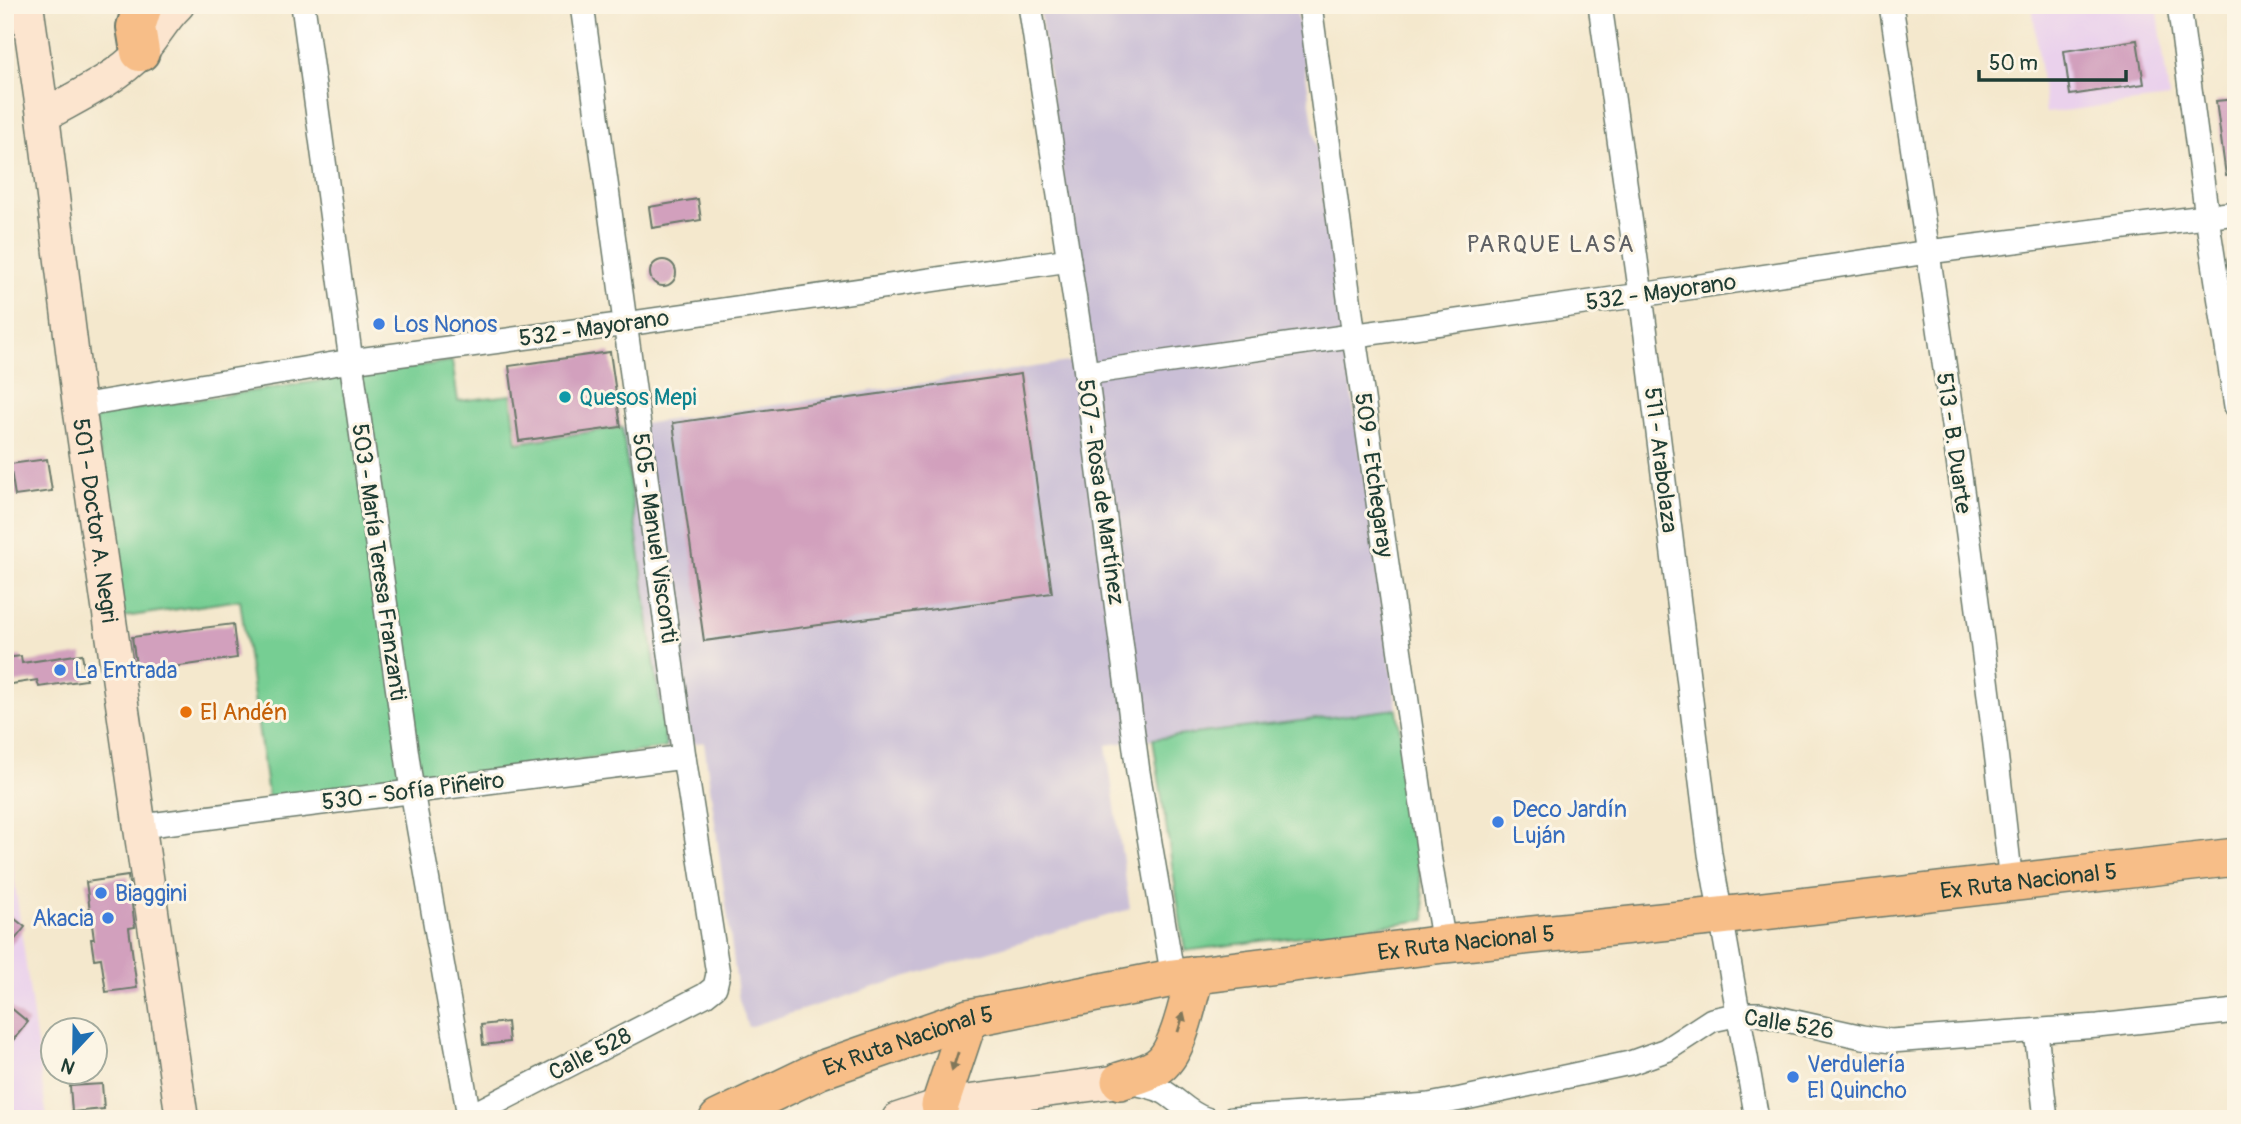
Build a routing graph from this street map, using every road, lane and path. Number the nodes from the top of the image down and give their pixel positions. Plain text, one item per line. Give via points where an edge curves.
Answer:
1 (143, 5) edge
2 (178, 5) edge
3 (303, 5) edge
4 (583, 5) edge
5 (1030, 5) edge
6 (1310, 5) edge
7 (1600, 5) edge
8 (1891, 5) edge
9 (2179, 5) edge
10 (28, 18) edge
11 (141, 52) junction
12 (43, 116) junction
13 (2236, 213) edge
14 (2207, 217) junction
15 (1928, 252) junction
16 (1069, 260) junction
17 (1641, 295) junction
18 (626, 324) junction
19 (1354, 336) junction
20 (351, 361) junction
21 (1086, 373) junction
22 (79, 406) junction
23 (2236, 406) edge
24 (684, 757) junction
25 (412, 791) junction
26 (142, 826) junction
27 (2236, 857) edge
28 (2011, 883) junction
29 (1720, 916) junction
30 (1444, 944) junction
31 (1184, 976) junction
32 (715, 987) joint
33 (2236, 1011) edge
34 (1740, 1014) junction
35 (969, 1018) junction
36 (2036, 1032) junction
37 (1168, 1058) junction
38 (1120, 1081) junction
39 (940, 1105) junction
40 (1463, 1109) edge
41 (1180, 1111) edge
42 (466, 1118) edge
43 (182, 1119) edge
44 (718, 1119) edge
45 (898, 1119) edge
46 (1206, 1119) edge
47 (1232, 1119) edge
48 (1757, 1119) edge
49 (2046, 1119) edge

1 - 11 highway via 136,27
2 - 11 street
3 - 20 street, 503 - María Teresa Franzanti
4 - 18 street, 505 - Manuel Visconti
5 - 16 street, 507 - Rosa de Martínez
6 - 19 street, 509 - Etchegaray
7 - 17 street, 511 - Arabolaza
8 - 15 street, 513 - B. Duarte
9 - 14 street
10 - 12 street, 501 - Doctor A. Negri
11 - 12 street via 122,69
12 - 22 street, 501 - Doctor A. Negri
13 - 14 street, 532 - Mayorano
14 - 15 street, 532 - Mayorano
14 - 23 street
15 - 17 street, 532 - Mayorano
15 - 28 street, 513 - B. Duarte
16 - 18 street, 532 - Mayorano
16 - 21 street, 507 - Rosa de Martínez
17 - 19 street, 532 - Mayorano
17 - 29 street, 511 - Arabolaza
18 - 20 street, 532 - Mayorano
18 - 24 street, 505 - Manuel Visconti
19 - 21 street, 532 - Mayorano
19 - 30 street, 509 - Etchegaray
20 - 22 street, 532 - Mayorano
20 - 25 street, 503 - María Teresa Franzanti
21 - 31 street, 507 - Rosa de Martínez via 1138,772
22 - 26 street, 501 - Doctor A. Negri
24 - 25 street, 530 - Sofía Piñeiro
24 - 32 street, 505 - Manuel Visconti via 718,975
25 - 26 street, 530 - Sofía Piñeiro
25 - 42 street, 503 - María Teresa Franzanti
26 - 43 street, 501 - Doctor A. Negri
27 - 28 main road, Ex Ruta Nacional 5
28 - 29 main road, Ex Ruta Nacional 5
29 - 30 main road, Ex Ruta Nacional 5
29 - 34 street, 511 - Arabolaza
30 - 31 main road, Ex Ruta Nacional 5
31 - 35 main road, Ex Ruta Nacional 5
37 -> 31 main road
32 - 42 street, Calle 528
33 - 36 street, Calle 526
34 - 36 street, Calle 526 via 1891,1041
34 - 40 street, Calle 526 via 1712,1020 1666,1050 1630,1063
34 - 48 street, 511 - Arabolaza
35 -> 39 main road
35 - 44 main road, Ex Ruta Nacional 5 via 820,1070
36 - 49 street
37 - 38 main road
37 - 41 street
38 - 39 street
38 - 41 street via 1164,1092
39 - 45 street
40 - 47 street, Calle 526 via 1429,1105
41 - 46 street

